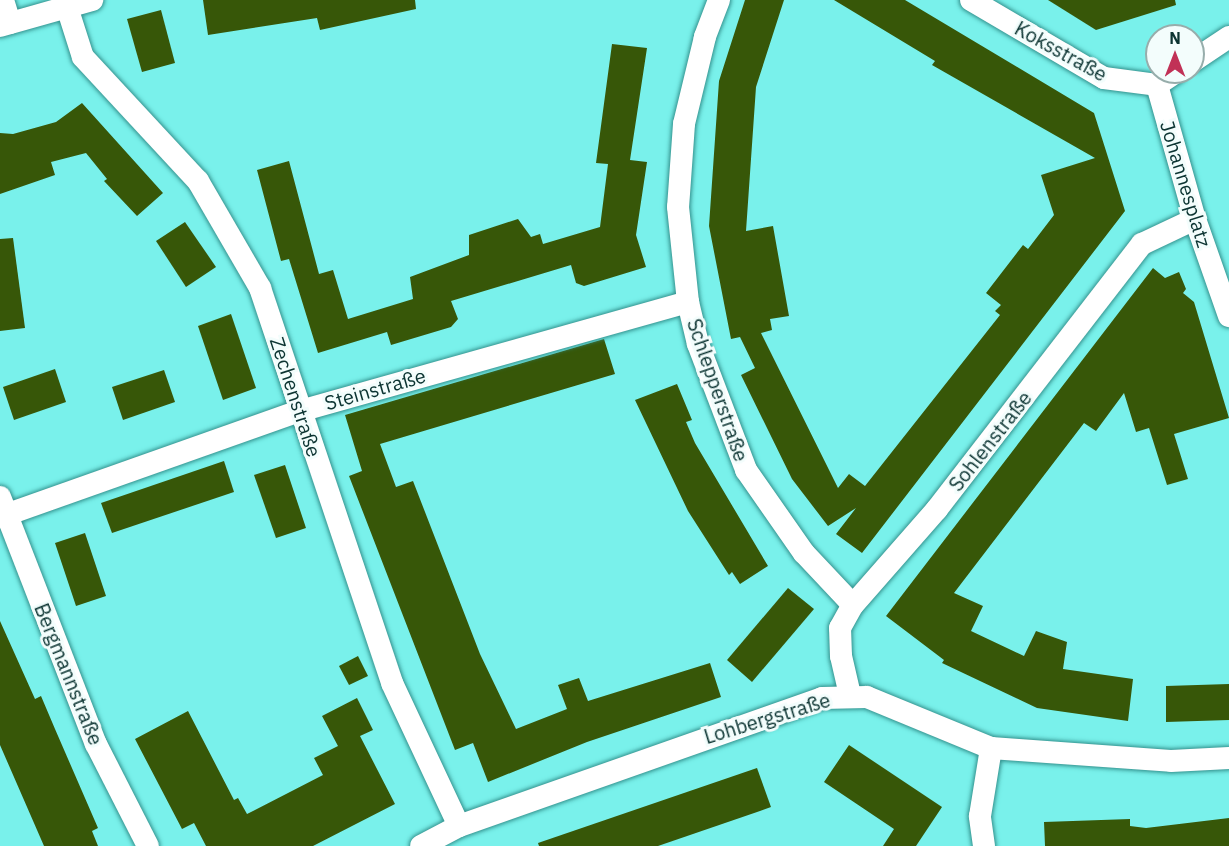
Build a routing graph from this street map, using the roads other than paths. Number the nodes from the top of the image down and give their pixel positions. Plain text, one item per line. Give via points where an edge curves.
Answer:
1 (3, 0) edge
2 (92, 0) edge
3 (719, 0) edge
4 (971, 0) edge
5 (67, 8) junction
6 (5, 25) edge
7 (1229, 37) edge
8 (1205, 53) edge
9 (1157, 85) joint
10 (1195, 219) junction
11 (688, 302) junction
12 (1229, 316) edge
13 (300, 411) junction
14 (2, 510) edge
15 (853, 605) junction
16 (850, 695) junction
17 (991, 748) junction
18 (1229, 758) edge
19 (459, 826) junction
20 (148, 846) edge
21 (421, 846) edge
22 (984, 846) edge

1 - 6 street
2 - 5 street
3 - 11 street, Schlepperstraße via 705,37 684,124 678,207
4 - 9 street, Koksstraße via 1104,78
5 - 6 street
5 - 13 street, Zechenstraße via 83,57 204,190 260,288
7 - 8 street
9 - 10 street, Johannesplatz
10 - 12 street, Johannesplatz
10 - 15 street, Sohlenstraße via 1142,244 937,509
11 - 13 street, Steinstraße
11 - 15 street, Schlepperstraße via 698,344 746,470 804,553
13 - 14 street, Steinstraße
13 - 19 street, Zechenstraße via 392,683
14 - 20 street, Bergmannstraße via 96,744
15 - 16 street, Sohlenstraße via 840,628 841,656
16 - 17 street, Lohbergstraße via 867,697 924,718
16 - 19 street, Lohbergstraße via 822,698 723,730
17 - 18 street, Lohbergstraße via 1172,761
17 - 22 street via 980,816
19 - 21 street, Lohbergstraße

